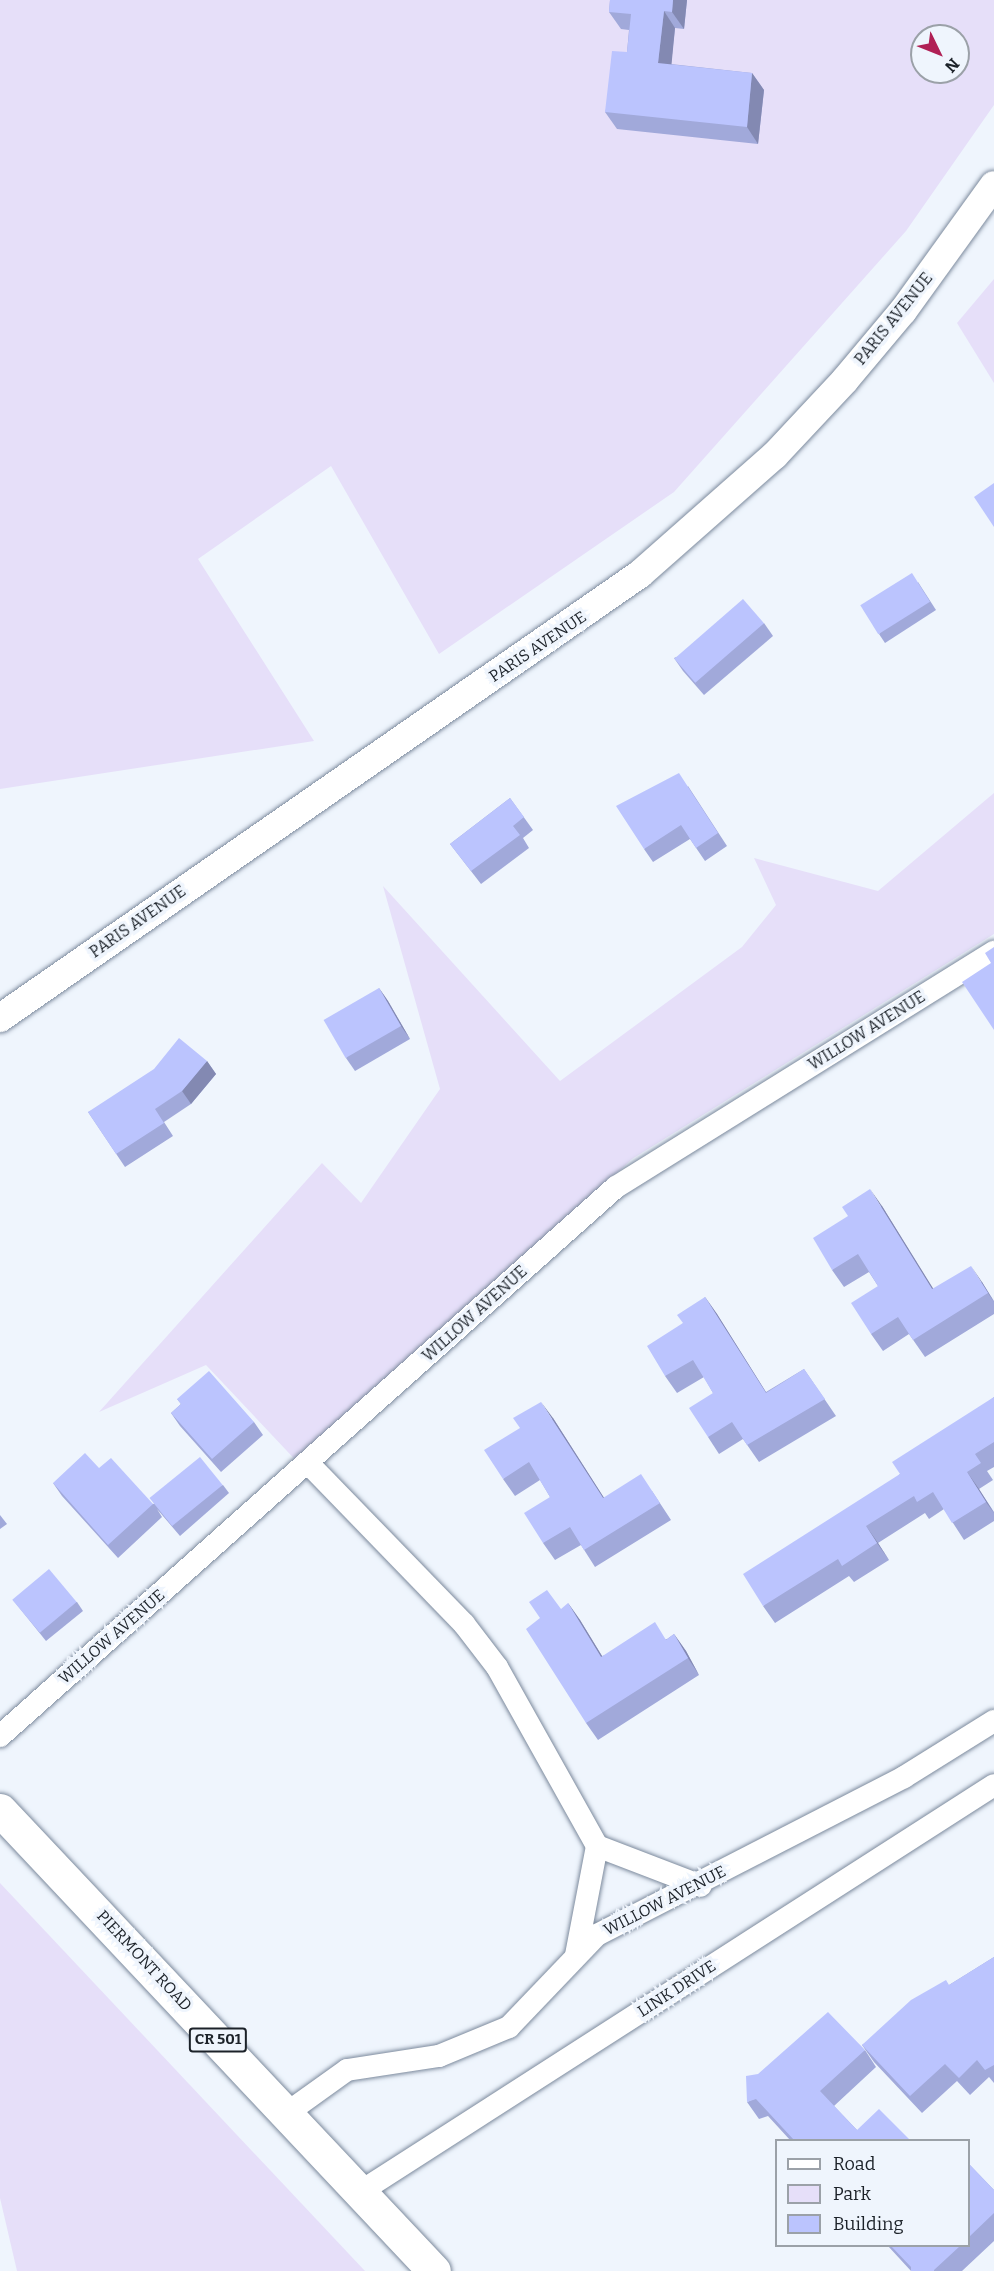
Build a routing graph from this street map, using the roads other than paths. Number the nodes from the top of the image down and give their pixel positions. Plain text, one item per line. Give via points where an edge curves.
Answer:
1 (994, 185) edge
2 (994, 952) edge
3 (0, 1018) edge
4 (309, 1463) junction
5 (994, 1721) edge
6 (0, 1736) edge
7 (994, 1785) edge
8 (0, 1810) edge
9 (597, 1846) junction
10 (701, 1886) junction
11 (576, 1955) junction
12 (287, 2113) junction
13 (360, 2192) junction
14 (434, 2271) edge

1 - 3 street, PARIS AVENUE via 903,311 804,425 640,574
2 - 4 street, WILLOW AVENUE via 616,1187
4 - 6 street, WILLOW AVENUE
4 - 9 street via 464,1624 497,1667
5 - 10 street, WILLOW AVENUE via 904,1777
7 - 13 street, LINK DRIVE
8 - 12 main road, PIERMONT ROAD / CR 501
9 - 10 street
9 - 11 street
10 - 11 street, WILLOW AVENUE via 617,1923
11 - 12 street, WILLOW AVENUE via 509,2027 439,2056 347,2070
12 - 13 main road, PIERMONT ROAD / CR 501
13 - 14 main road, PIERMONT ROAD / CR 501

